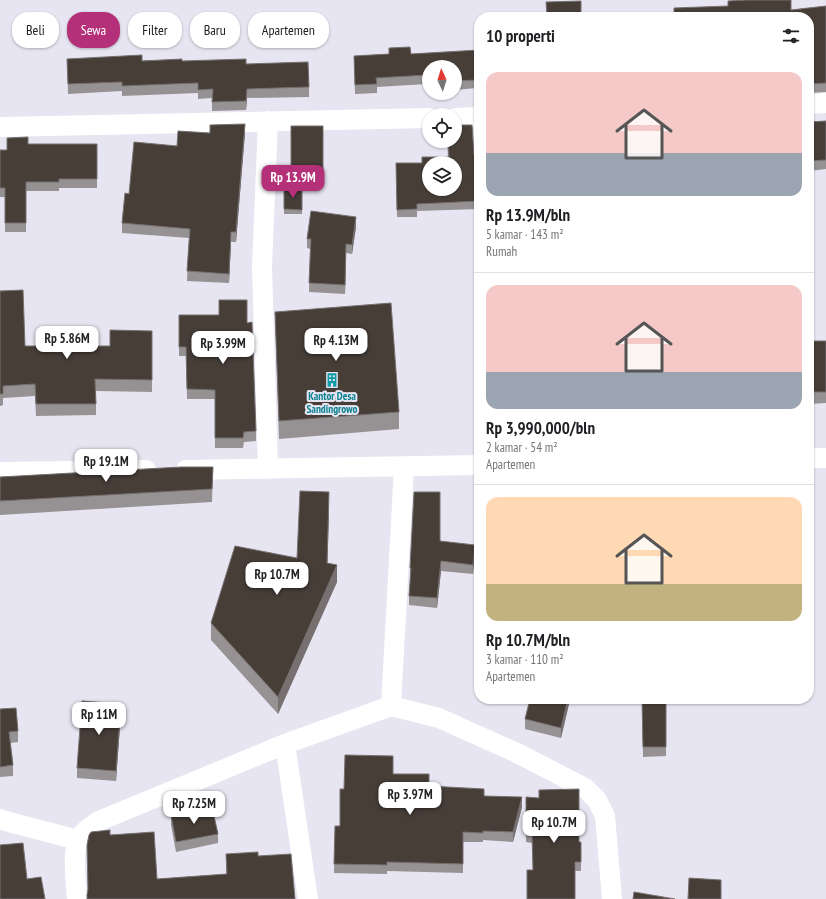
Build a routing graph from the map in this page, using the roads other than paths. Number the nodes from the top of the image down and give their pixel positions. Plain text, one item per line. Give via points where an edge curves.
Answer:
1 (826, 103) edge
2 (814, 104) edge
3 (474, 117) edge
4 (422, 118) edge
5 (462, 118) edge
6 (268, 121) junction
7 (0, 128) edge
8 (814, 458) edge
9 (826, 458) edge
10 (474, 465) edge
11 (404, 467) junction
12 (268, 469) junction
13 (0, 472) edge
14 (391, 706) junction
15 (285, 744) junction
16 (0, 819) edge
17 (78, 840) junction
18 (77, 899) edge
19 (308, 899) edge
20 (612, 899) edge

1 - 2 street
3 - 5 street
4 - 6 street
6 - 7 street
6 - 12 street via 262,267
8 - 9 street
10 - 11 street
11 - 12 street
11 - 14 street
12 - 13 street
14 - 15 street
14 - 20 street via 439,718 517,753 585,788 597,800 605,816
15 - 17 street via 99,821
15 - 19 street
16 - 17 street
17 - 18 street via 75,858

